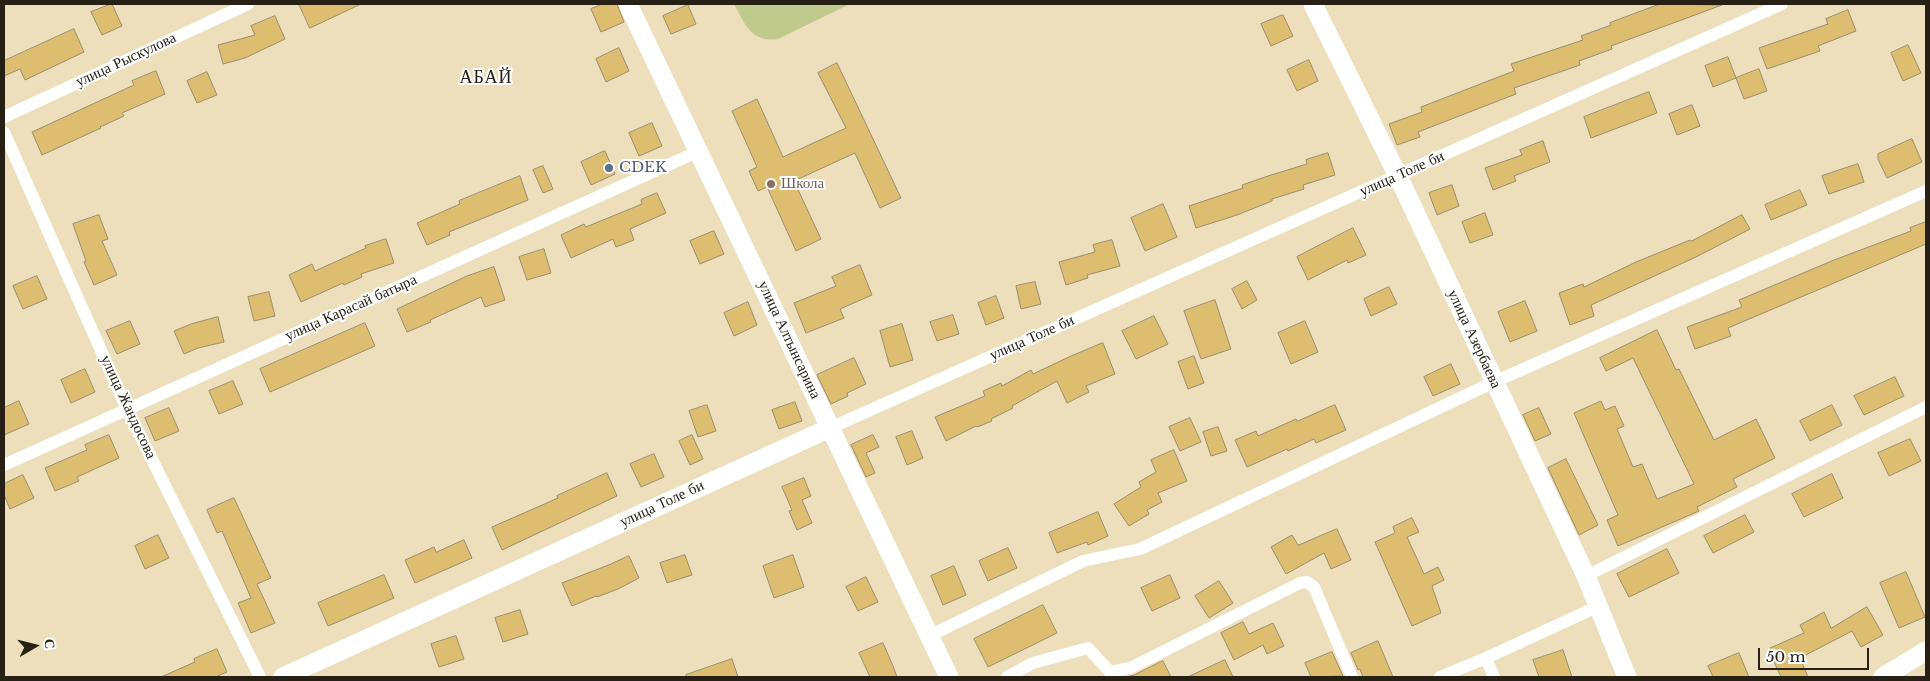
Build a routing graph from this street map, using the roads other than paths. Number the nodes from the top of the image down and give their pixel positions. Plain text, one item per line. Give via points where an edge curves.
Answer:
1 (248, 4) edge
2 (628, 4) edge
3 (1313, 4) edge
4 (1782, 4) edge
5 (4, 117) edge
6 (4, 132) edge
7 (699, 152) junction
8 (1398, 176) junction
9 (1926, 191) edge
10 (1494, 382) junction
11 (1926, 408) edge
12 (127, 409) junction
13 (830, 428) junction
14 (4, 465) edge
15 (1586, 576) junction
16 (1599, 606) junction
17 (929, 636) junction
18 (1926, 651) edge
19 (1486, 658) junction
20 (260, 677) edge
21 (283, 677) edge
22 (949, 677) edge
23 (1007, 677) edge
24 (1352, 677) edge
25 (1440, 677) edge
26 (1494, 677) edge
27 (1627, 677) edge
28 (1883, 677) edge

1 - 5 street, улица Рыскулова
2 - 7 street, улица Алтынсарина
3 - 8 street, улица Азербаева
4 - 8 street, улица Толе би
6 - 12 street, улица Жандосова
7 - 12 street, улица Карасай батыра
7 - 13 street, улица Алтынсарина
8 - 10 street, улица Азербаева
8 - 13 street, улица Толе би
9 - 10 street
10 - 15 street, улица Азербаева
10 - 17 street via 1140,549 1083,561
11 - 15 street
12 - 14 street, улица Карасай батыра
12 - 20 street, улица Жандосова
13 - 17 street, улица Алтынсарина
13 - 21 street, улица Толе би
15 - 16 street, улица Азербаева
16 - 19 street
16 - 27 street, улица Азербаева
17 - 22 street, улица Алтынсарина
18 - 28 street
19 - 25 street
19 - 26 street
23 - 24 street via 1033,662 1088,648 1110,672 1130,668 1307,582 1314,587

